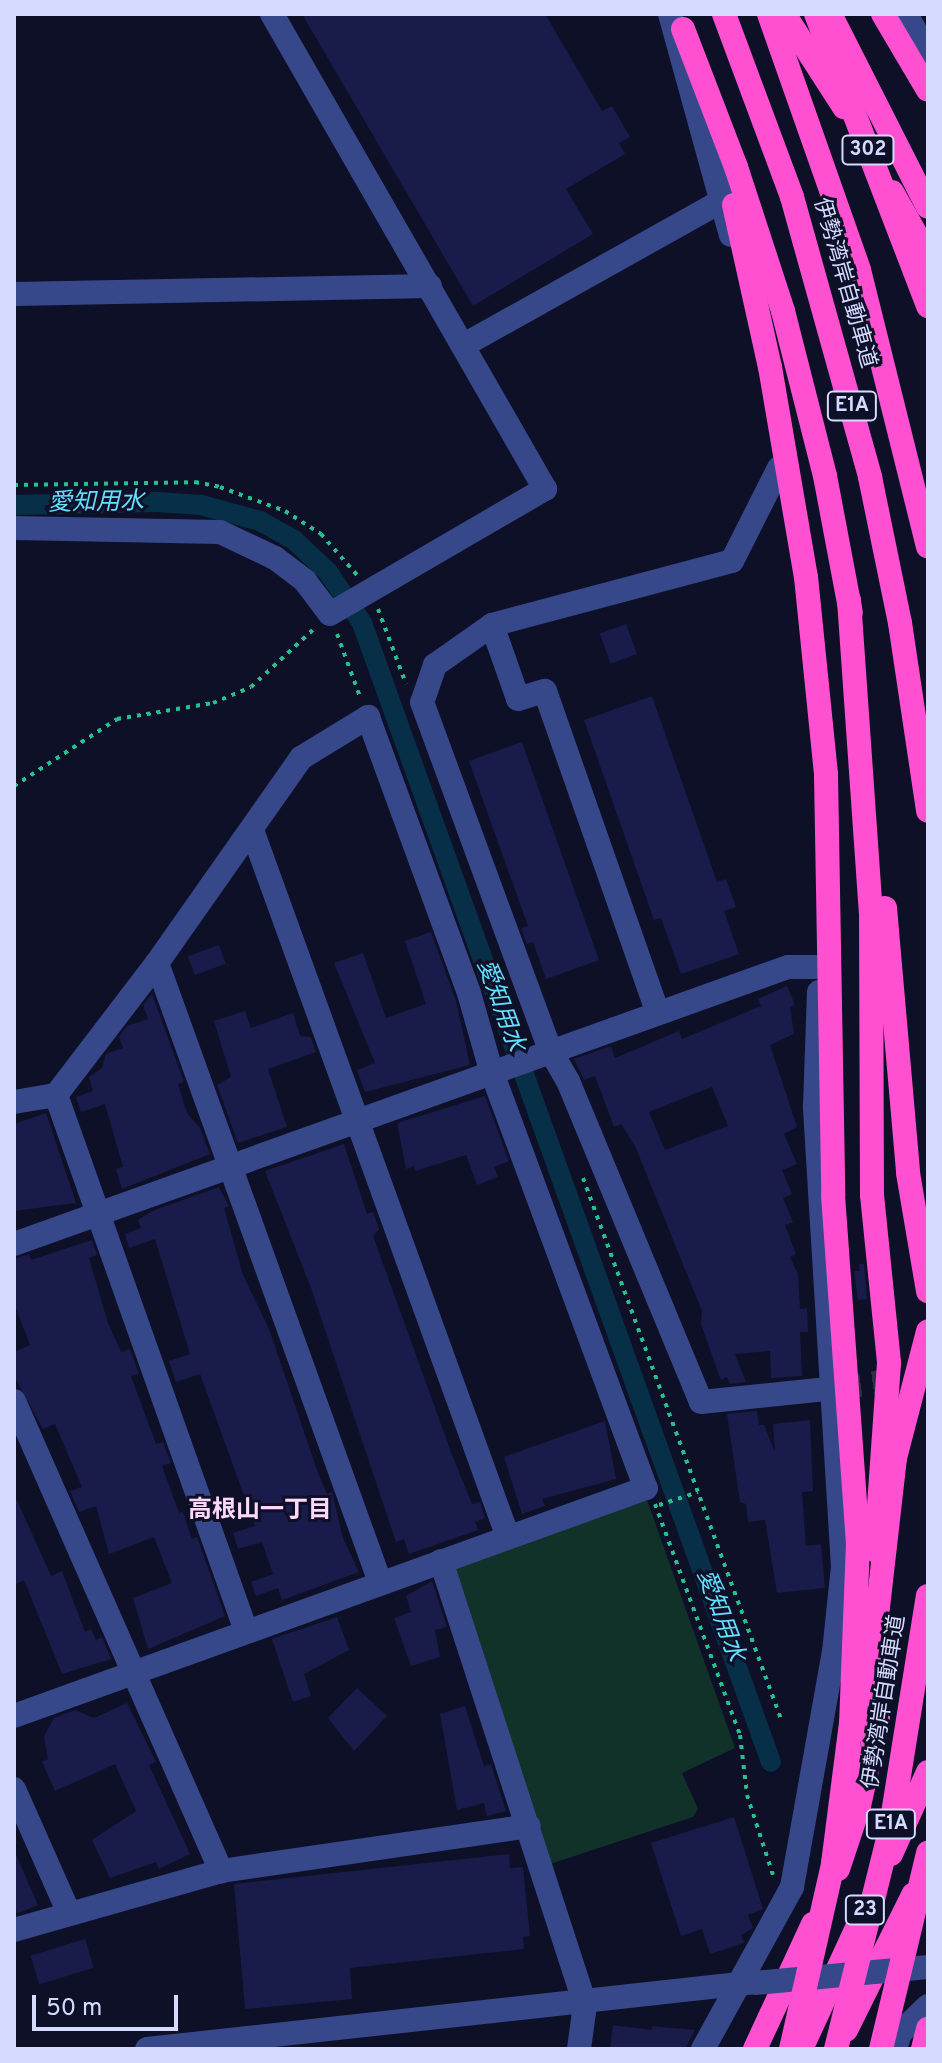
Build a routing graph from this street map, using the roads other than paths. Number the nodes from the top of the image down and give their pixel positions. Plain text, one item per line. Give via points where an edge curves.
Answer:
1 (272, 14) edge
2 (724, 14) edge
3 (769, 14) edge
4 (784, 14) edge
5 (816, 14) edge
6 (831, 14) edge
7 (883, 14) edge
8 (906, 14) edge
9 (677, 19) edge
10 (928, 54) edge
11 (928, 90) edge
12 (928, 170) edge
13 (722, 201) junction
14 (928, 207) edge
15 (928, 256) edge
16 (430, 286) junction
17 (14, 294) edge
18 (928, 306) edge
19 (464, 345) junction
20 (779, 468) junction
21 (14, 528) edge
22 (928, 547) edge
23 (849, 600) junction
24 (492, 625) junction
25 (928, 811) edge
26 (252, 830) junction
27 (157, 963) junction
28 (821, 967) junction
29 (658, 1013) junction
30 (550, 1050) junction
31 (496, 1068) junction
32 (56, 1095) junction
33 (14, 1102) edge
34 (356, 1120) junction
35 (230, 1167) junction
36 (98, 1213) junction
37 (14, 1244) edge
38 (928, 1291) edge
39 (928, 1331) edge
40 (833, 1389) junction
41 (14, 1401) edge
42 (508, 1537) junction
43 (441, 1561) junction
44 (380, 1582) junction
45 (928, 1596) edge
46 (246, 1631) junction
47 (133, 1672) junction
48 (14, 1716) edge
49 (928, 1772) edge
50 (14, 1789) edge
51 (529, 1826) junction
52 (928, 1853) edge
53 (833, 1864) junction
54 (928, 1864) edge
55 (221, 1871) junction
56 (69, 1913) junction
57 (14, 1930) edge
58 (928, 1967) edge
59 (746, 1984) junction
60 (585, 2005) junction
61 (928, 2006) edge
62 (928, 2029) edge
63 (147, 2049) edge
64 (579, 2049) edge
65 (703, 2049) edge
66 (755, 2049) edge
67 (791, 2049) edge
68 (801, 2049) edge
69 (837, 2049) edge
70 (881, 2049) edge
71 (895, 2049) edge
72 (923, 2049) edge

1 - 16 street
2 - 25 highway, 伊勢湾岸自動車道 / E1A via 792,197 848,389 900,623
3 - 22 highway, 伊勢湾岸自動車道 / E1A via 859,270
4 - 15 highway, 302 via 809,45
5 - 18 highway, bridge
6 - 12 highway, 302
6 - 14 highway
7 - 11 highway
8 - 10 street
9 - 13 street
9 - 23 highway via 736,167 795,355
9 - 53 highway, bridge via 727,180 770,367 806,577 826,775 833,1195 858,1543 851,1723
13 - 19 street
13 - 20 street via 761,354
16 - 17 street
16 - 19 street
19 - 21 street via 545,489 332,611 275,558 220,532
20 - 24 street via 732,561
20 - 28 street via 798,569 808,682
23 - 38 highway via 868,731 908,1173
23 - 66 highway via 871,912 872,1195 889,1363 877,1488 871,1650 878,1720 838,1870
24 - 29 street via 518,699 545,691
24 - 30 street via 435,665 422,702
26 - 27 street
26 - 31 street via 301,758 368,717
26 - 34 street
27 - 32 street
27 - 35 street
28 - 29 street via 788,967
28 - 40 street via 815,1106
29 - 30 street
30 - 31 street
30 - 40 street via 701,1402
31 - 34 street
31 - 42 street via 651,1497
32 - 33 street
32 - 36 street
34 - 35 street
34 - 42 street
35 - 36 street
35 - 44 street
36 - 37 street
36 - 46 street
39 - 53 highway, bridge via 902,1421 873,1679
40 - 59 street via 843,1567 815,1775 787,1897
41 - 47 street
42 - 43 street
43 - 44 street
43 - 51 street
44 - 46 street
45 - 69 highway, 伊勢湾岸自動車道 / E1A, bridge via 891,1826
46 - 47 street
47 - 48 street
47 - 55 street
49 - 68 highway, 23
50 - 56 street
51 - 55 street
51 - 60 street
52 - 70 highway, E1A, bridge
53 - 67 highway, bridge
54 - 69 highway, 23
55 - 56 street
56 - 57 street
58 - 59 street, bridge
59 - 60 street
59 - 65 street
60 - 63 street
60 - 64 street
61 - 71 street via 900,2033
62 - 72 highway

